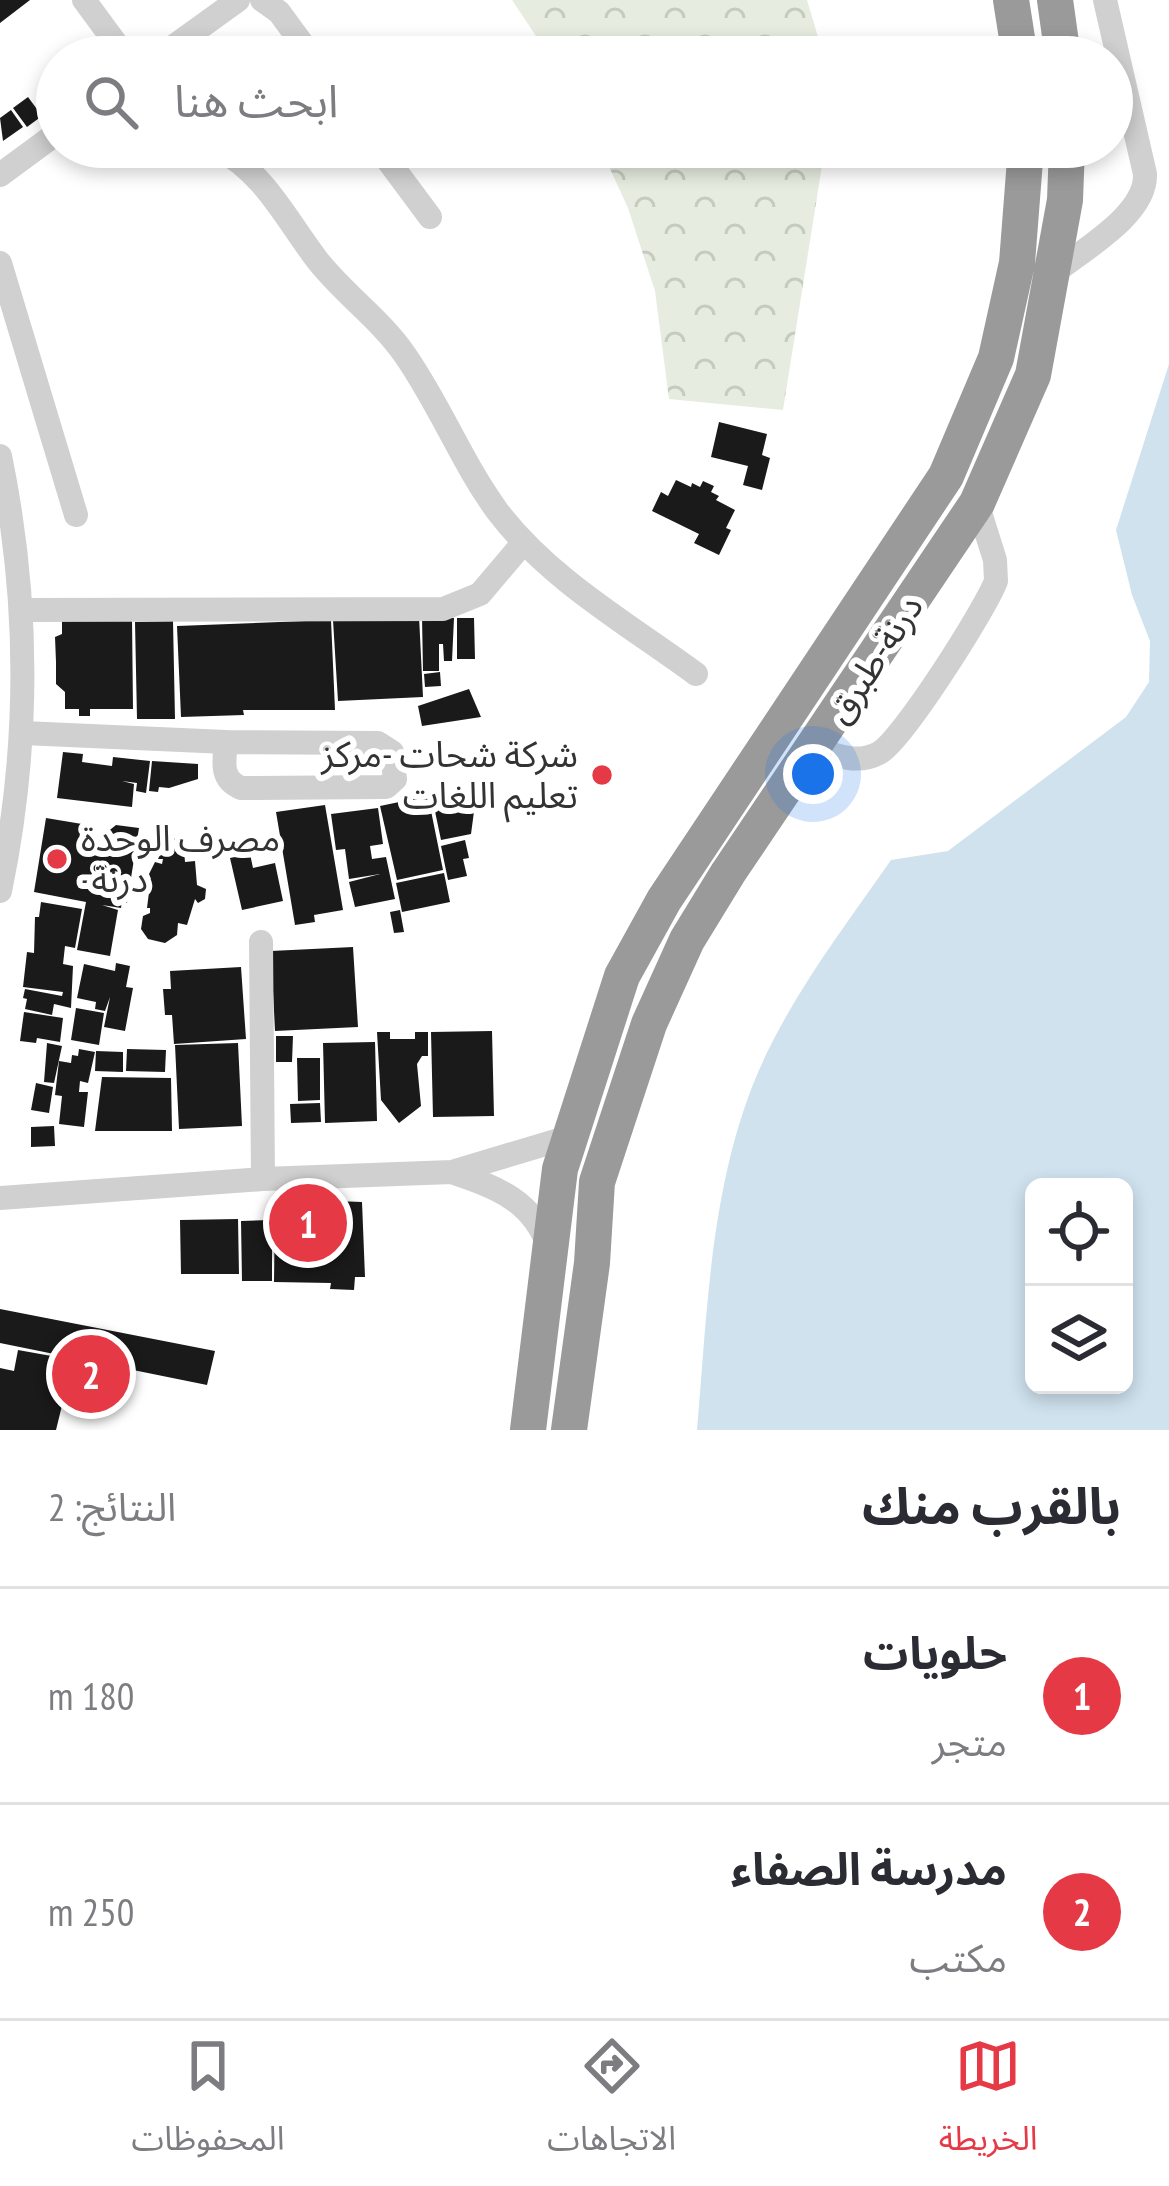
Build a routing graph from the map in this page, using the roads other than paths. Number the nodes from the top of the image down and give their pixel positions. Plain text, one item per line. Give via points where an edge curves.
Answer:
1 (84, 0) edge
2 (238, 0) edge
3 (262, 0) edge
4 (1011, 0) edge
5 (1055, 0) edge
6 (1105, 0) edge
7 (111, 36) edge
8 (188, 36) edge
9 (297, 36) edge
10 (1017, 36) edge
11 (1061, 36) edge
12 (1113, 36) edge
13 (1133, 122) edge
14 (36, 148) edge
15 (249, 168) edge
16 (393, 168) edge
17 (1027, 168) edge
18 (1066, 168) edge
19 (0, 175) edge
20 (430, 218) dead end
21 (0, 263) edge
22 (1054, 273) junction
23 (0, 458) edge
24 (977, 503) junction
25 (76, 515) dead end
26 (524, 542) junction
27 (21, 610) junction
28 (696, 674) dead end
29 (23, 734) junction
30 (226, 742) junction
31 (815, 748) junction
32 (7, 823) edge
33 (0, 891) edge
34 (261, 942) dead end
35 (569, 1137) junction
36 (452, 1172) junction
37 (262, 1178) junction
38 (0, 1198) edge
39 (550, 1250) junction
40 (528, 1430) edge
41 (569, 1430) edge

1 - 7 street
2 - 8 street
3 - 9 street
4 - 10 highway
5 - 11 highway
6 - 12 street
13 - 22 street via 1145,174 1136,208
14 - 19 street
15 - 26 street via 333,280 400,348
16 - 20 street
17 - 35 highway via 996,358 964,439 643,938 622,976
18 - 22 highway, درنة-طبرق
21 - 25 street
22 - 24 highway, درنة-طبرق via 1033,375
23 - 27 street
24 - 31 highway, درنة-طبرق
24 - 31 street via 996,581 898,737 852,760
26 - 27 street via 480,594 442,609
26 - 28 street
27 - 29 street
29 - 30 street
29 - 32 street
30 - 30 street via 378,743 392,752 395,779 386,787 241,788 224,772
31 - 41 highway, درنة-طبرق via 687,940 649,1024 597,1182
32 - 33 street
34 - 37 street
35 - 36 street
35 - 39 highway
36 - 37 street
36 - 39 street via 522,1204
37 - 38 street
39 - 40 highway

